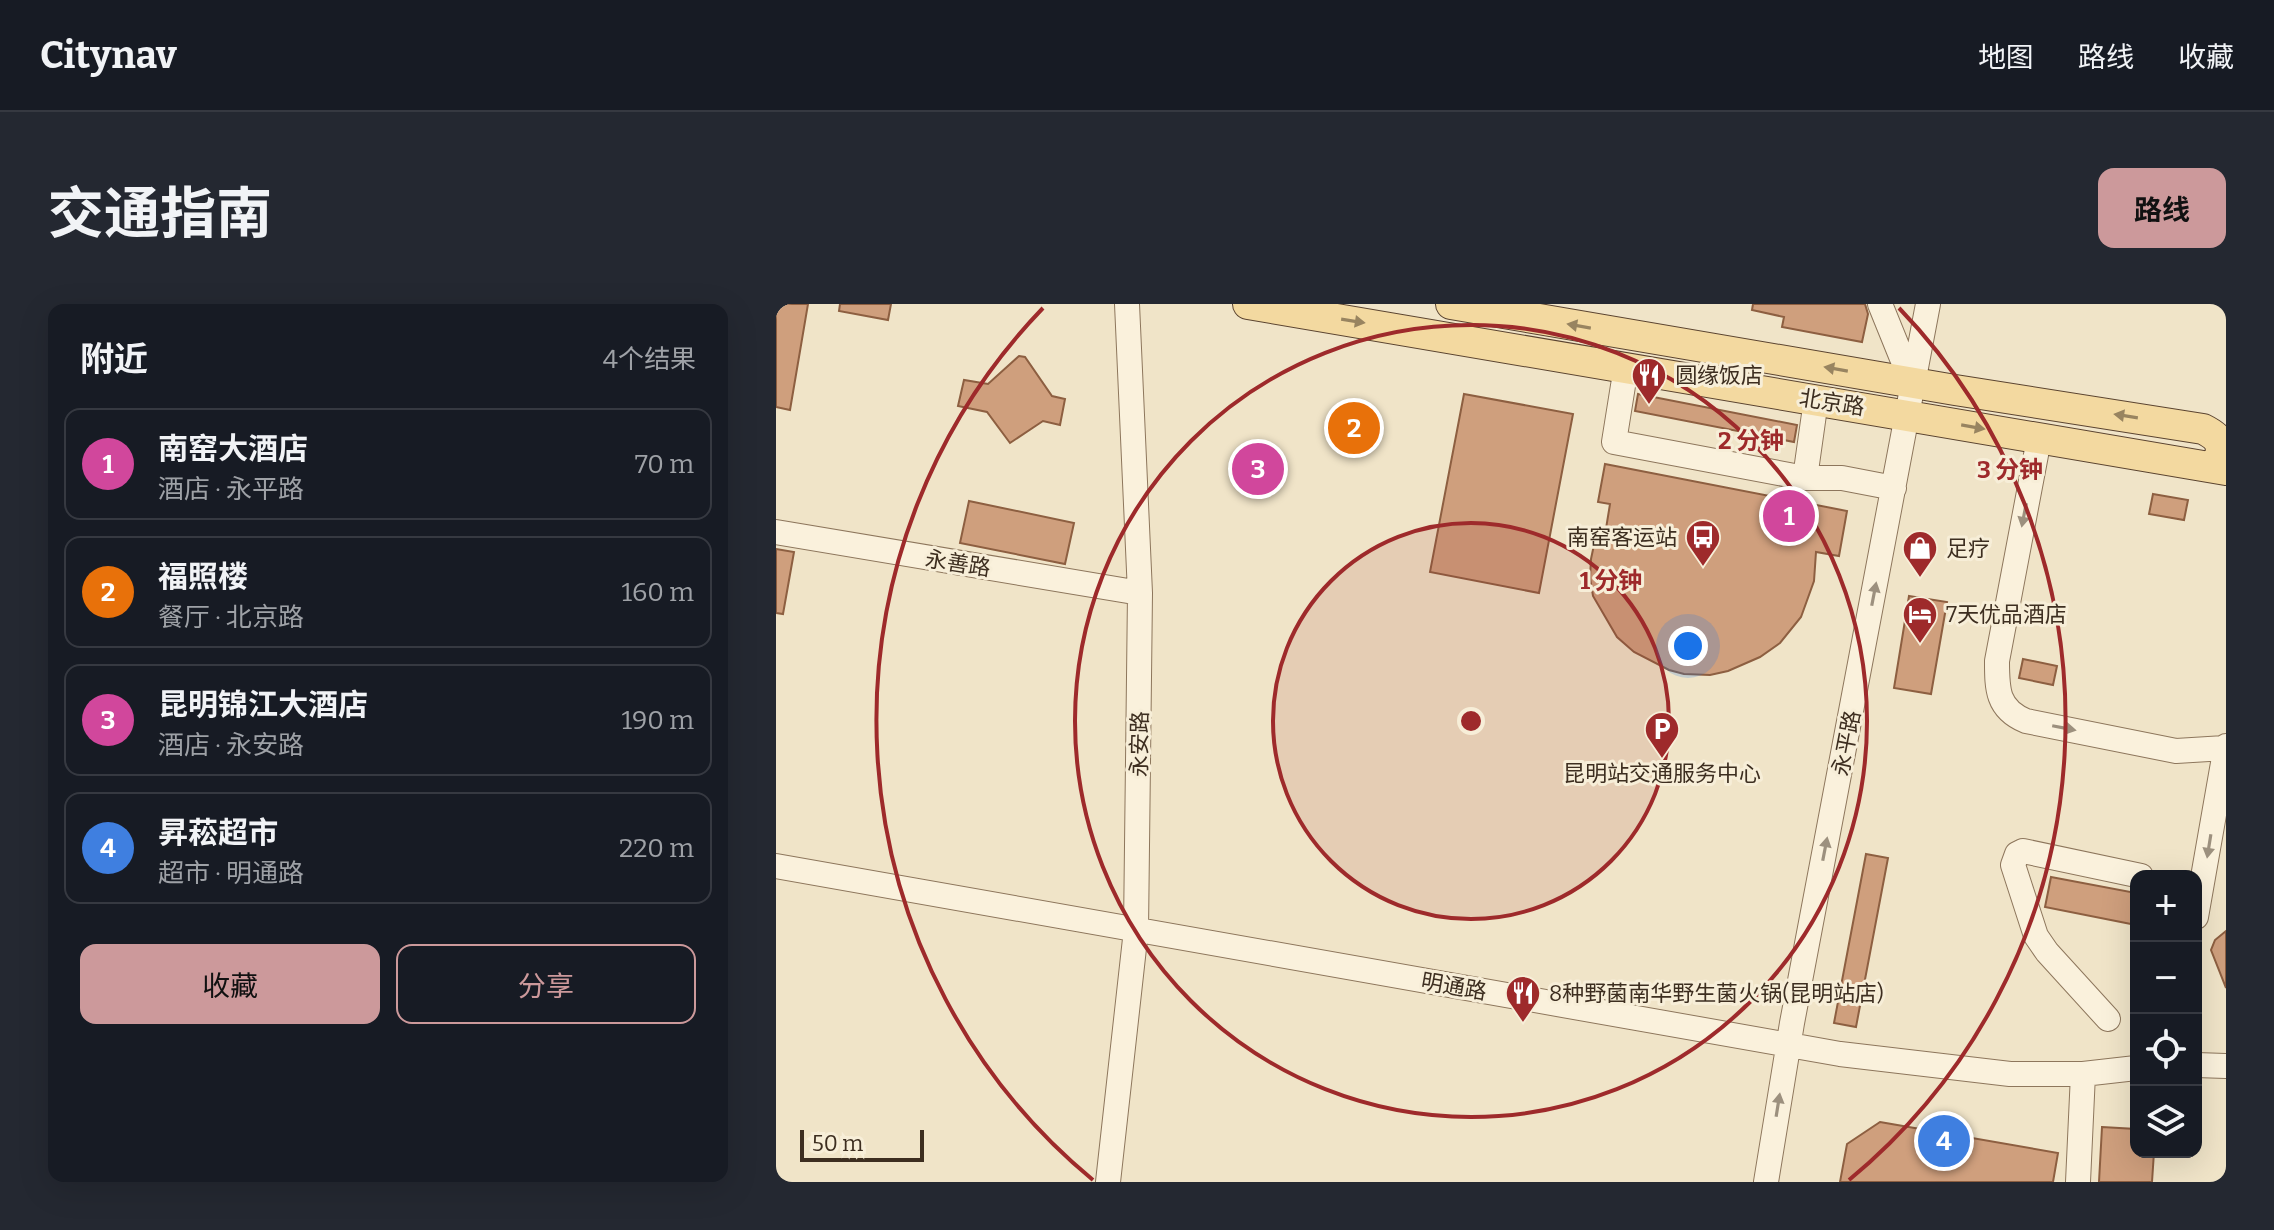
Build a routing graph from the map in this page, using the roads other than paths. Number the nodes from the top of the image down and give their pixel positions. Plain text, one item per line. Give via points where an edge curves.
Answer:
1 (1127, 304) edge
2 (1248, 304) edge
3 (1451, 304) edge
4 (1880, 304) edge
5 (1928, 304) edge
6 (1626, 367) junction
7 (1912, 383) junction
8 (1816, 400) junction
9 (1908, 414) junction
10 (2215, 430) edge
11 (2039, 439) junction
12 (2218, 468) edge
13 (1805, 478) junction
14 (1894, 488) junction
15 (776, 532) edge
16 (1140, 593) junction
17 (2226, 747) edge
18 (776, 866) edge
19 (2202, 872) edge
20 (2130, 874) edge
21 (1136, 930) junction
22 (2108, 1019) dead end
23 (1789, 1045) junction
24 (2202, 1065) edge
25 (2226, 1066) edge
26 (2130, 1069) edge
27 (2083, 1074) junction
28 (1108, 1182) edge
29 (1766, 1182) edge
30 (2078, 1182) edge

1 - 16 street, 永安路
2 -> 6 main road, 北京路
7 -> 3 main road, 北京路
4 - 7 street
5 - 7 street, 永平路
6 - 8 main road, 北京路
6 - 13 street via 1614,442
7 - 9 street, 永平路
10 -> 7 main road, 北京路
8 - 9 main road, 北京路
8 - 13 street
9 -> 11 main road, 北京路
9 - 14 street, 永平路
10 - 12 main road via 2221,443
11 - 12 main road, 北京路
11 -> 17 street via 1997,661 2002,702 2026,721 2176,751
13 - 14 street via 1842,478
23 -> 14 street, 永平路
15 - 16 street, 永善路
16 - 21 street, 永安路
17 -> 19 street
18 - 21 street, 明通路
20 - 22 street via 2023,851 2013,865 2036,936
21 - 23 street, 明通路
21 - 28 street, 永安路
23 - 27 street, 明通路 via 2010,1074
29 -> 23 street, 永平路
24 - 25 street
26 - 27 street, 明通路
27 - 30 street

